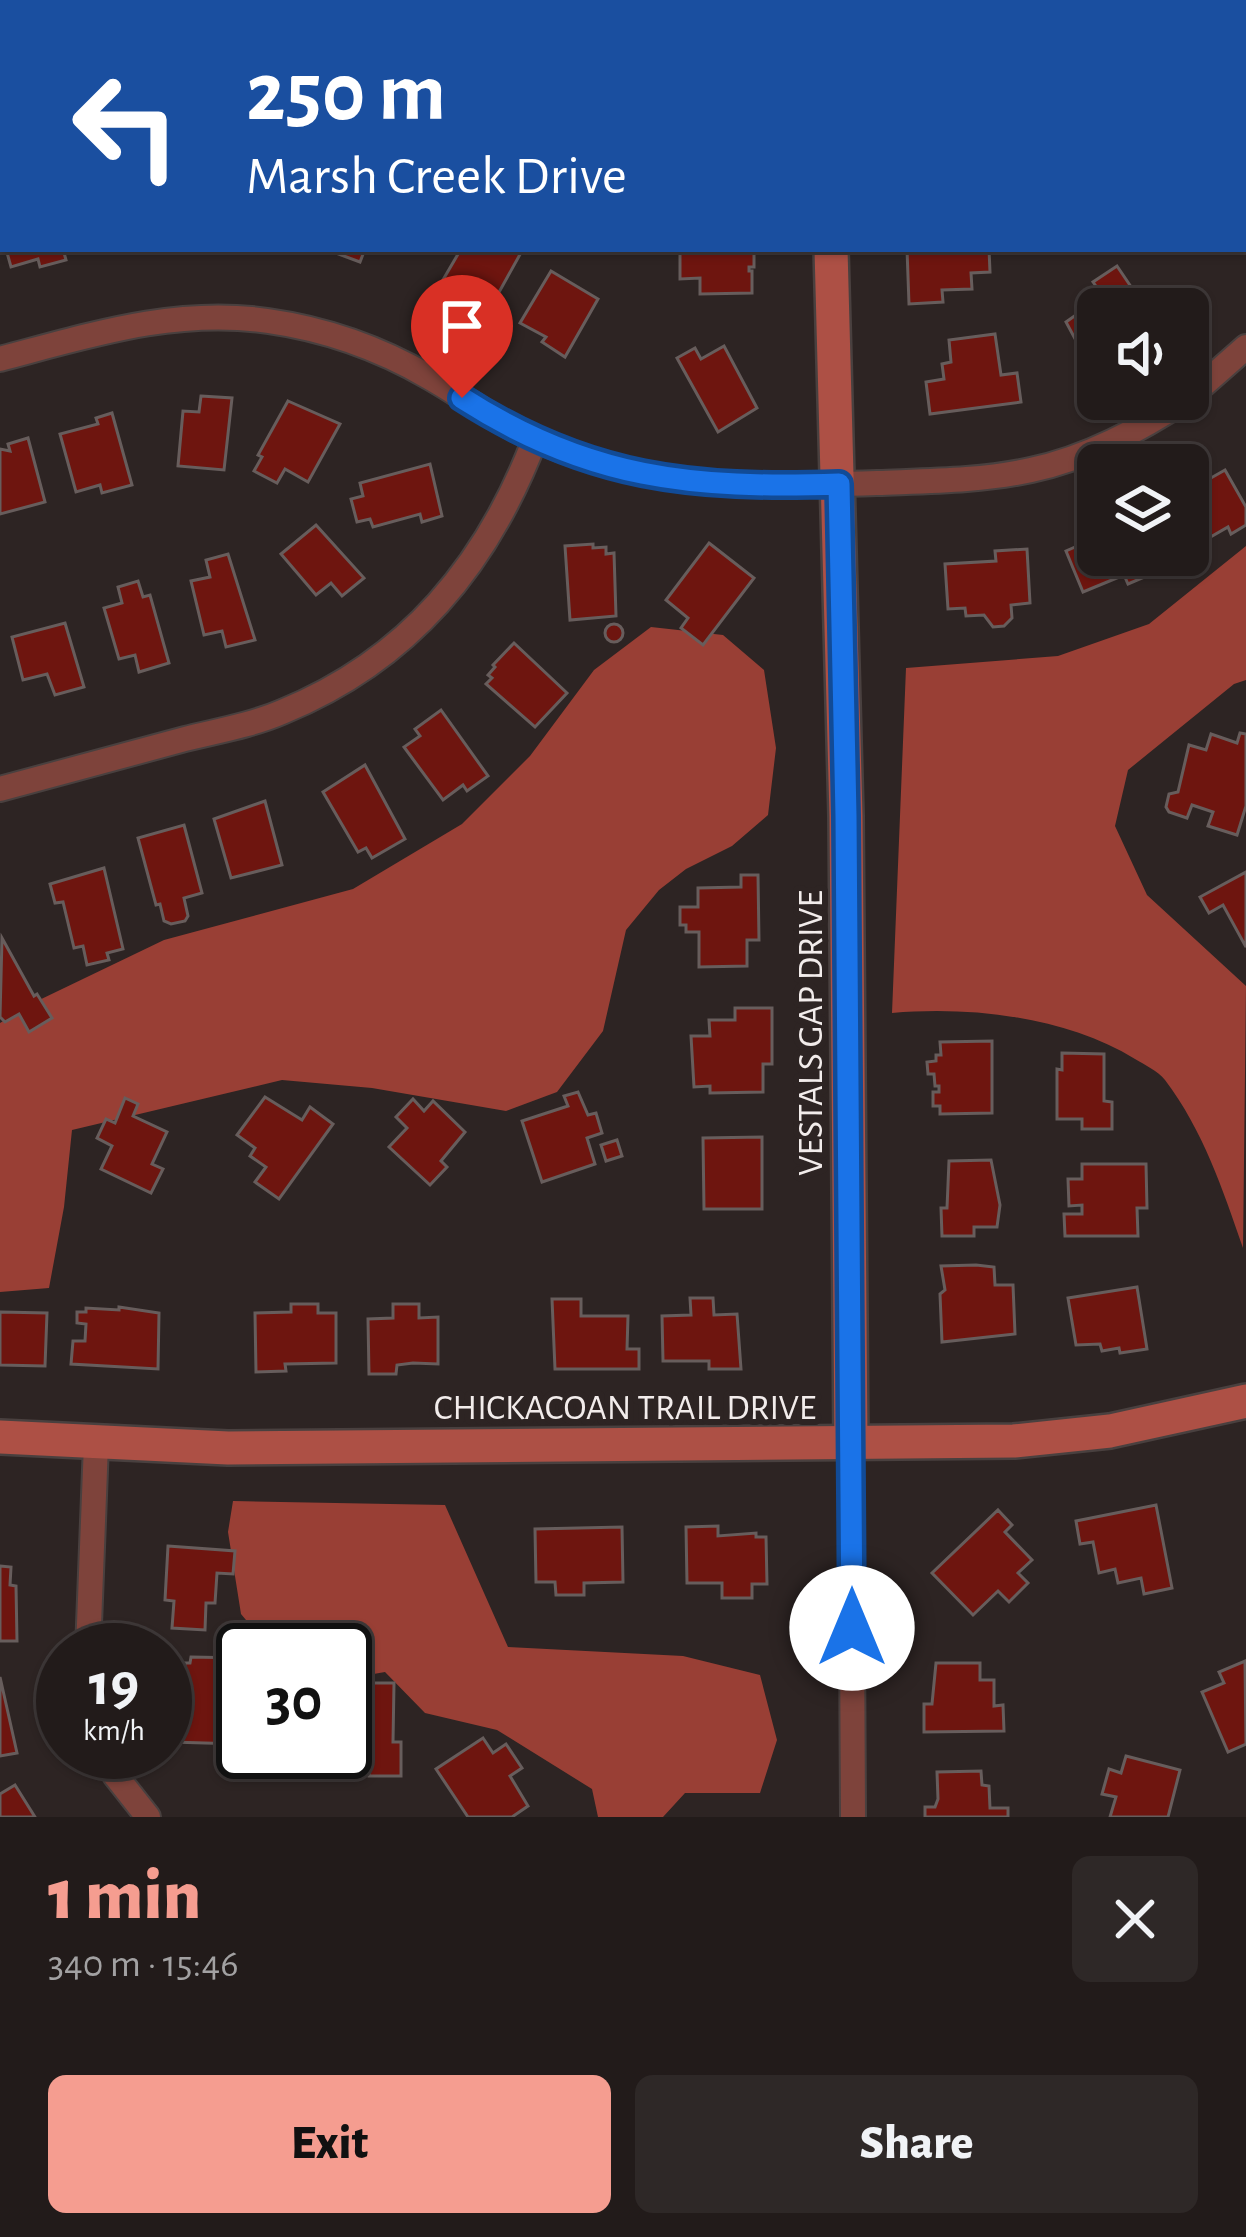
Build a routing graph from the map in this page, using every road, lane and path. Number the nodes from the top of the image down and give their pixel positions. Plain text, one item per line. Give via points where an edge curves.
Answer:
1 (831, 252) edge
2 (1246, 347) edge
3 (0, 359) edge
4 (1209, 380) edge
5 (1155, 420) edge
6 (535, 439) junction
7 (839, 484) junction
8 (0, 789) edge
9 (1246, 1401) edge
10 (0, 1437) edge
11 (96, 1444) junction
12 (851, 1444) junction
13 (89, 1623) edge
14 (118, 1779) edge
15 (148, 1817) edge
16 (854, 1817) edge

1 - 7 street, VESTALS GAP DRIVE
2 - 4 street
3 - 6 street via 158,321 264,320 380,352
5 - 7 street via 1033,470
6 - 7 street via 651,477
6 - 8 street via 500,519 460,580 422,622 347,679 278,714
7 - 12 street, VESTALS GAP DRIVE
9 - 12 street, CHICKACOAN TRAIL DRIVE via 1086,1434
10 - 11 street, CHICKACOAN TRAIL DRIVE
11 - 12 street, CHICKACOAN TRAIL DRIVE
11 - 13 street
12 - 16 street, VESTALS GAP DRIVE
14 - 15 street

